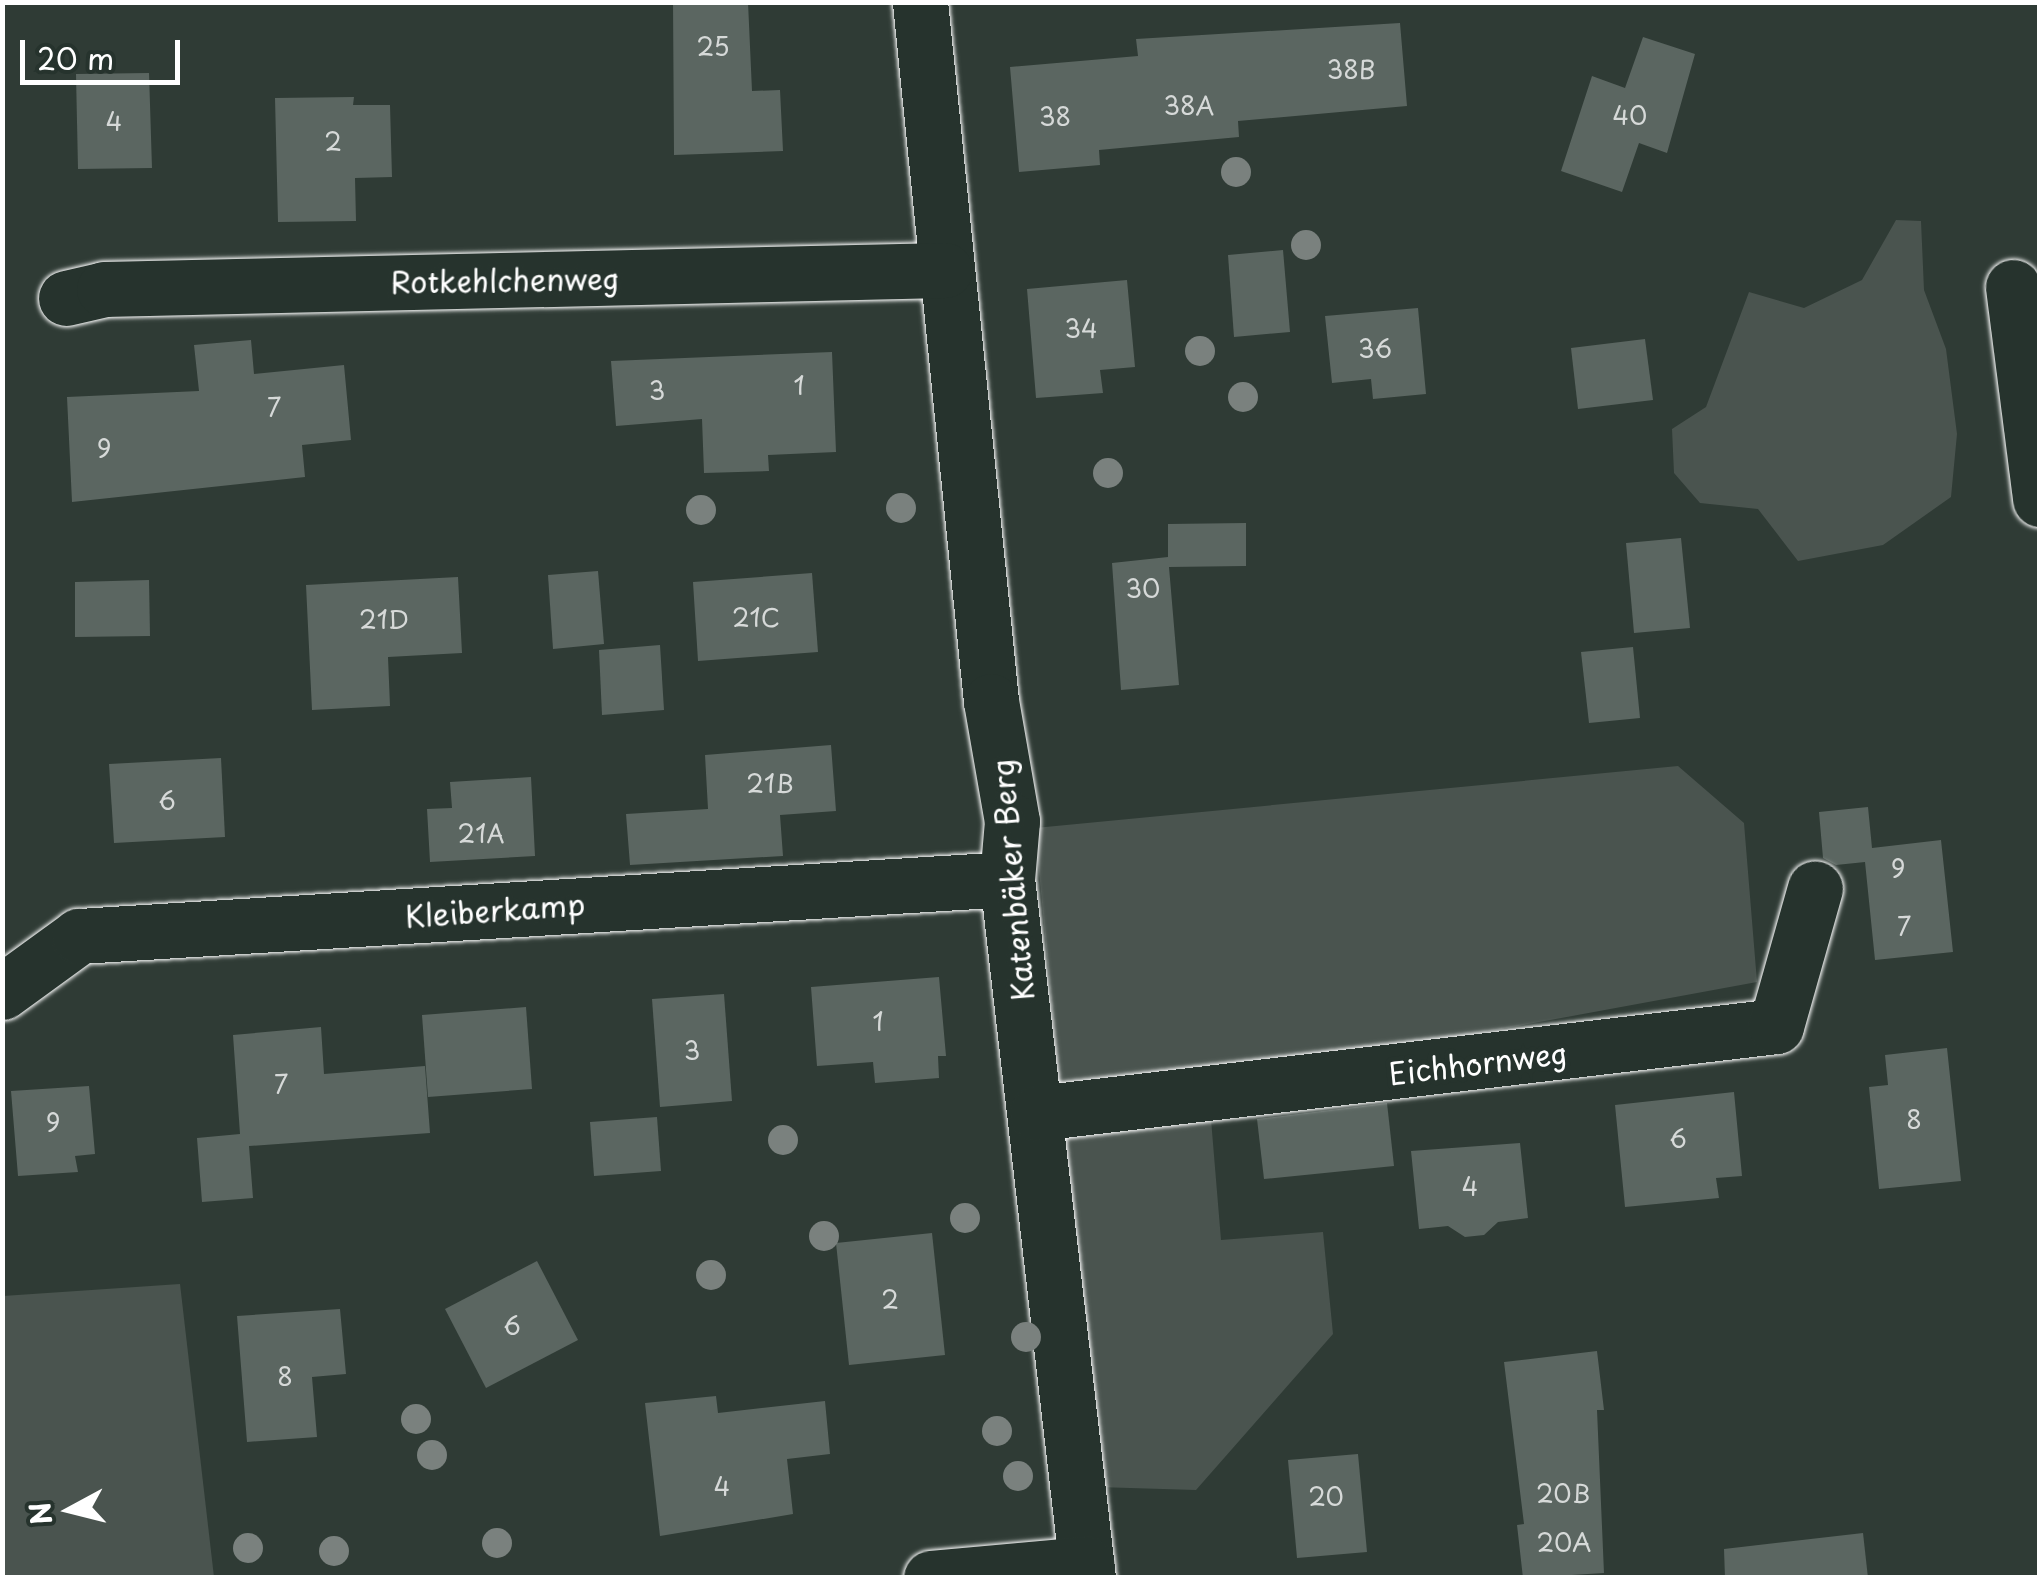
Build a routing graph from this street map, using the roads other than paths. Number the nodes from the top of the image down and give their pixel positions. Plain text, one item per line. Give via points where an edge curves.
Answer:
1 (920, 2) edge
2 (946, 270) junction
3 (2014, 287) dead end
4 (66, 298) dead end
5 (2040, 499) edge
6 (1007, 878) junction
7 (1816, 888) dead end
8 (2, 992) edge
9 (1037, 1113) junction
10 (1087, 1571) edge
11 (931, 1578) edge

1 - 2 street, Katenbäker Berg
2 - 4 street, Rotkehlchenweg via 104,289
2 - 6 street, Katenbäker Berg via 991,701 1012,821
3 - 5 street
6 - 8 street, Kleiberkamp via 79,936
6 - 9 street, Katenbäker Berg
7 - 9 street, Eichhornweg via 1776,1026
9 - 10 street, Katenbäker Berg
10 - 11 street

